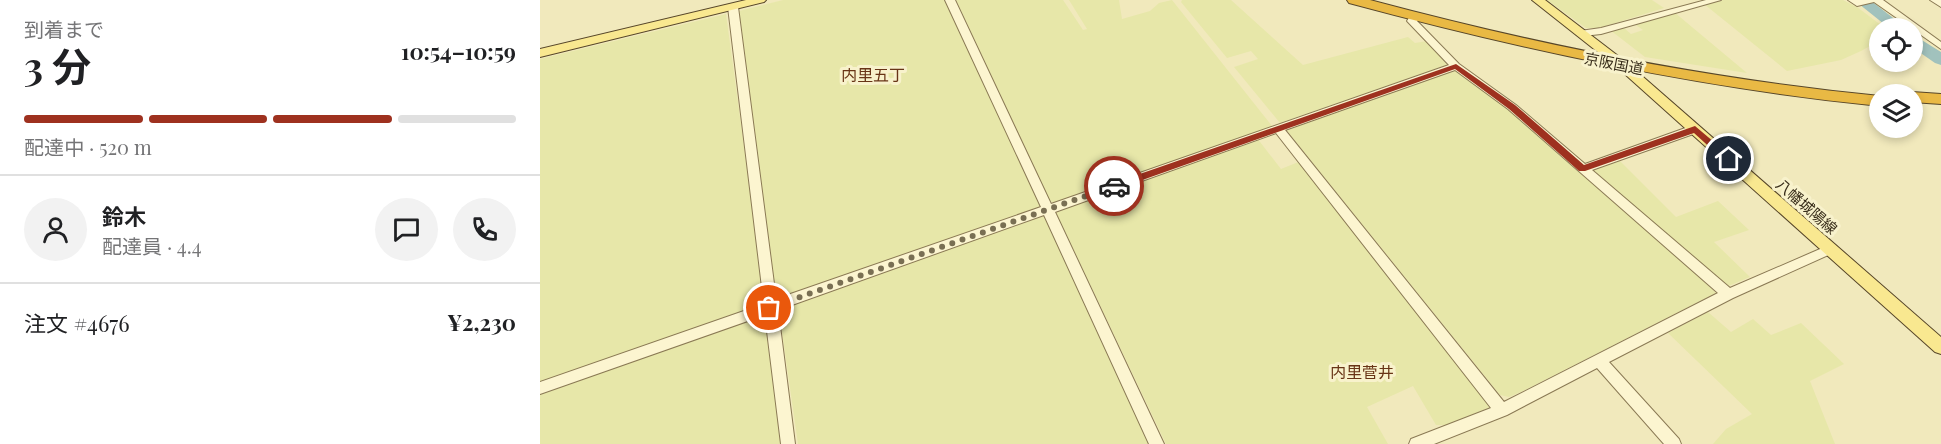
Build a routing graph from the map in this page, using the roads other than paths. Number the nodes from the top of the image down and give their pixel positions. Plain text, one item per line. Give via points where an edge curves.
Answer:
1 (760, 0) edge
2 (950, 0) edge
3 (1354, 0) edge
4 (1377, 0) edge
5 (1538, 0) edge
6 (1716, 0) edge
7 (1853, 0) edge
8 (1875, 0) edge
9 (1935, 0) edge
10 (1941, 4) edge
11 (733, 7) junction
12 (1414, 16) junction
13 (1583, 33) junction
14 (1941, 46) edge
15 (540, 53) edge
16 (1618, 61) junction
17 (1456, 66) junction
18 (1869, 92) edge
19 (1923, 98) edge
20 (1941, 99) edge
21 (1869, 100) edge
22 (1923, 104) edge
23 (1941, 105) edge
24 (1278, 129) junction
25 (1695, 129) junction
26 (1582, 168) junction
27 (1048, 210) junction
28 (1831, 249) junction
29 (1728, 294) junction
30 (769, 308) junction
31 (1941, 347) edge
32 (1599, 361) junction
33 (540, 388) edge
34 (1502, 410) junction
35 (788, 444) edge
36 (1156, 444) edge
37 (1416, 444) edge
38 (1674, 444) edge

1 - 11 main road
2 - 27 street
3 - 12 highway, 京阪国道
4 - 16 highway, 京阪国道
5 - 13 main road, 八幡城陽線
6 - 13 street
7 - 8 street
8 - 14 street
9 - 10 street
11 - 15 main road
11 - 30 street
12 - 16 highway, 京阪国道
12 - 17 street via 1412,21
13 - 16 main road, 八幡城陽線
16 - 18 highway, 京阪国道
16 - 21 highway, 京阪国道 via 1731,83
16 - 25 main road, 八幡城陽線
17 - 24 street
17 - 26 street via 1512,107
19 - 20 highway
22 - 23 highway
24 - 27 street
24 - 34 street
25 - 26 street
25 - 28 main road, 八幡城陽線
26 - 29 street
27 - 30 street
27 - 36 street
28 - 29 street
28 - 31 main road, 八幡城陽線
29 - 32 street
30 - 33 street
30 - 35 street
32 - 34 street
32 - 38 street
34 - 37 street

